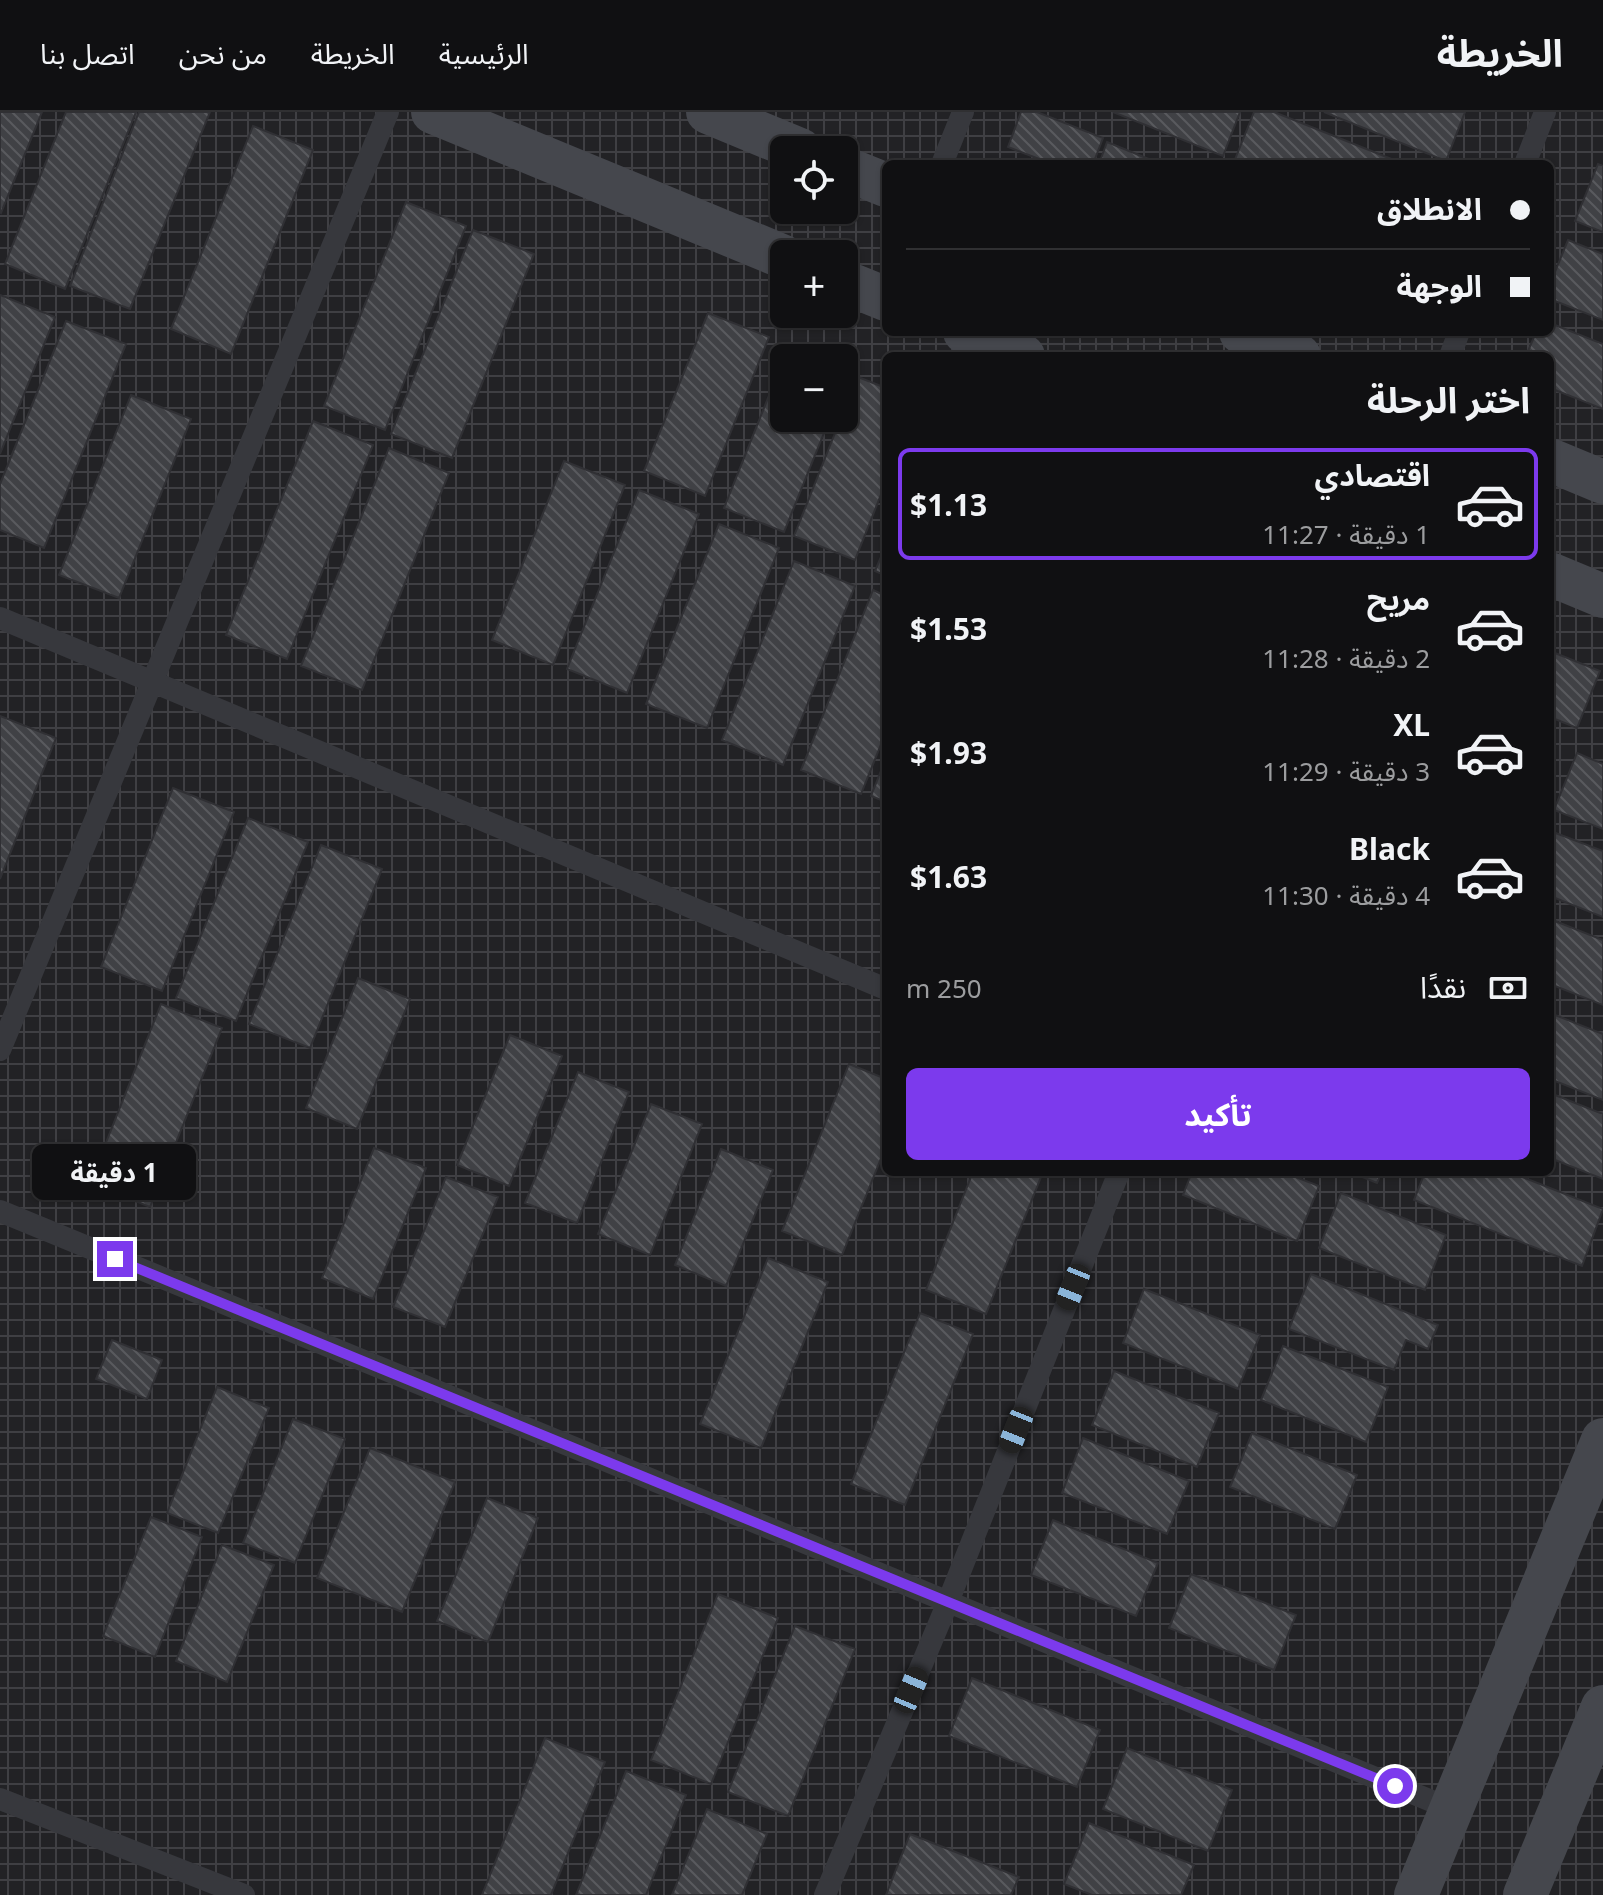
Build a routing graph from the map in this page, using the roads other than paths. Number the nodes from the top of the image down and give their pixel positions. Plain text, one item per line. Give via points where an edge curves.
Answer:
1 (388, 112) edge
2 (433, 112) edge
3 (708, 112) edge
4 (963, 112) edge
5 (1545, 112) edge
6 (770, 138) edge
7 (944, 160) edge
8 (1527, 160) edge
9 (858, 174) edge
10 (882, 183) edge
11 (770, 251) edge
12 (858, 288) edge
13 (882, 297) edge
14 (975, 336) edge
15 (1251, 336) edge
16 (1013, 352) edge
17 (1289, 352) edge
18 (1554, 462) edge
19 (1603, 482) edge
20 (1554, 576) edge
21 (1603, 596) edge
22 (0, 618) edge
23 (153, 682) junction
24 (882, 987) edge
25 (0, 1050) edge
26 (1117, 1176) edge
27 (0, 1211) edge
28 (1603, 1440) edge
29 (948, 1602) junction
30 (1603, 1707) edge
31 (0, 1799) edge
32 (1451, 1809) junction
33 (244, 1895) edge
34 (825, 1895) edge
35 (1416, 1895) edge
36 (1525, 1895) edge

1 - 23 lane
2 - 11 street
3 - 6 street
4 - 7 lane
5 - 8 lane
9 - 10 street
12 - 13 street
14 - 16 street
15 - 17 street
18 - 19 street
20 - 21 street
22 - 23 lane
23 - 24 lane
23 - 25 lane
26 - 29 lane
27 - 29 lane
28 - 32 street
29 - 32 lane
29 - 34 lane
30 - 36 street
31 - 33 lane
32 - 35 street

